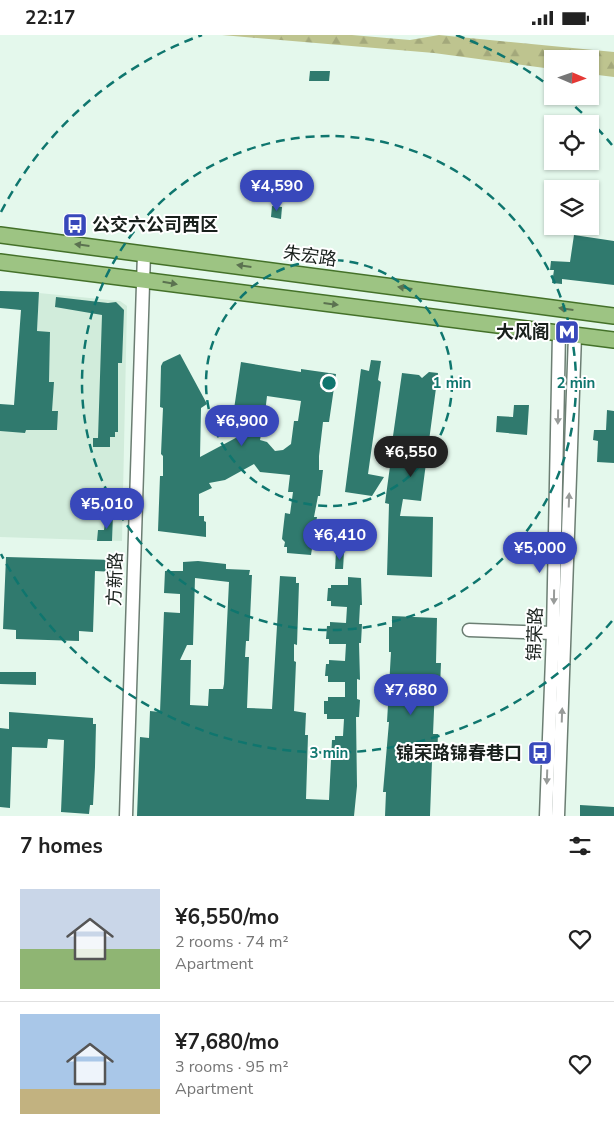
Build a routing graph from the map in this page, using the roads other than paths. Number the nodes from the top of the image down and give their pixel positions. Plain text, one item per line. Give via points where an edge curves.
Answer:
1 (0, 229) edge
2 (8, 236) edge
3 (144, 253) junction
4 (0, 262) edge
5 (141, 278) junction
6 (614, 316) edge
7 (559, 333) junction
8 (575, 335) junction
9 (614, 340) edge
10 (469, 630) dead end
11 (553, 633) junction
12 (126, 816) edge
13 (546, 816) edge
14 (558, 816) edge

1 - 2 main road
3 -> 2 main road, 朱宏路
3 - 5 street, 方新路
6 -> 3 main road, 朱宏路
4 - 5 main road
5 -> 7 main road
5 - 12 street, 方新路
7 - 8 main road
7 -> 11 street, 锦荣路
8 - 9 main road
14 -> 8 street, 锦荣路
10 - 11 street
11 -> 13 street, 锦荣路

